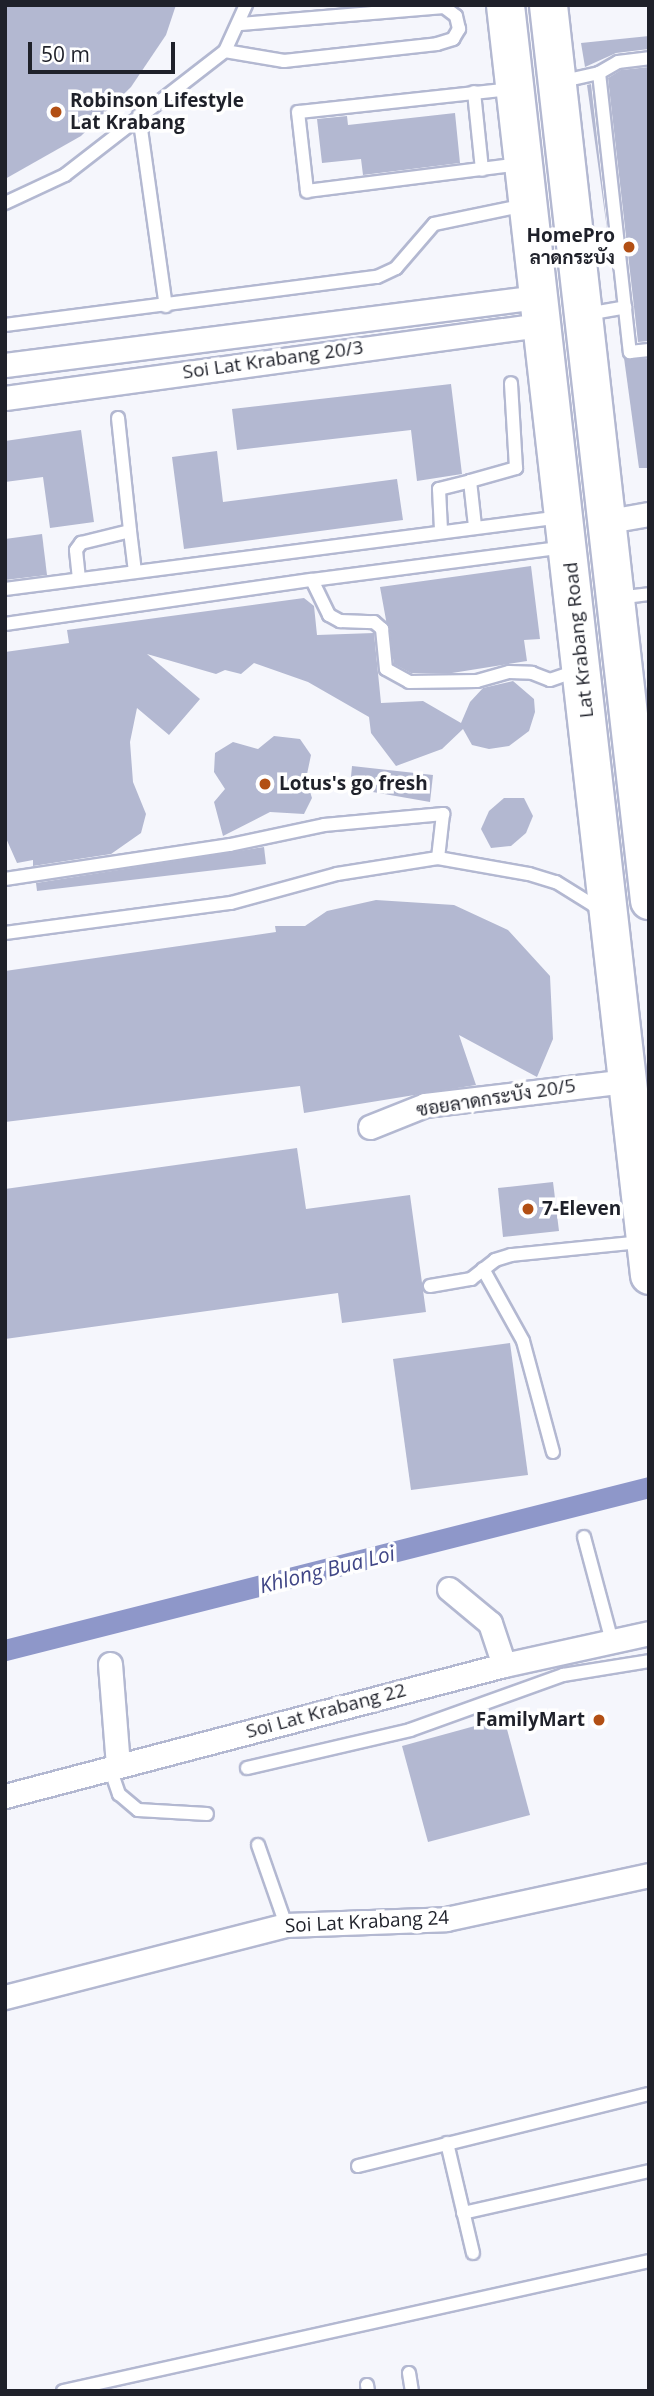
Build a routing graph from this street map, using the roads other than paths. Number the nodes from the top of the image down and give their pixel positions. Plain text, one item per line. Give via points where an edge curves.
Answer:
1 (246, 5) edge
2 (505, 5) edge
3 (548, 5) edge
4 (242, 24) junction
5 (225, 51) junction
6 (649, 58) edge
7 (599, 73) junction
8 (555, 83) junction
9 (514, 89) junction
10 (474, 92) junction
11 (139, 115) junction
12 (522, 164) junction
13 (482, 170) junction
14 (5, 203) edge
15 (527, 205) junction
16 (618, 244) junction
17 (574, 248) junction
18 (166, 306) junction
19 (625, 307) junction
20 (539, 311) junction
21 (581, 315) junction
22 (5, 326) edge
23 (313, 326) junction
24 (649, 350) edge
25 (113, 351) junction
26 (316, 354) junction
27 (5, 365) edge
28 (119, 382) junction
29 (511, 383) dead end
30 (5, 398) edge
31 (118, 418) dead end
32 (470, 481) junction
33 (649, 514) edge
34 (609, 521) junction
35 (475, 526) junction
36 (440, 530) junction
37 (130, 531) junction
38 (567, 532) junction
39 (135, 572) junction
40 (79, 579) junction
41 (312, 580) junction
42 (5, 589) edge
43 (633, 596) edge
44 (5, 624) edge
45 (582, 668) junction
46 (642, 759) edge
47 (438, 858) junction
48 (5, 878) edge
49 (648, 897) edge
50 (605, 903) junction
51 (5, 933) edge
52 (626, 1081) junction
53 (370, 1127) dead end
54 (647, 1258) edge
55 (483, 1269) junction
56 (430, 1286) dead end
57 (553, 1452) dead end
58 (584, 1537) dead end
59 (449, 1590) dead end
60 (649, 1633) edge
61 (611, 1638) junction
62 (649, 1661) edge
63 (110, 1664) dead end
64 (504, 1665) junction
65 (114, 1767) junction
66 (247, 1768) dead end
67 (5, 1796) edge
68 (207, 1814) dead end
69 (258, 1845) dead end
70 (649, 1875) edge
71 (286, 1925) junction
72 (5, 1997) edge
73 (649, 2094) edge
74 (447, 2143) junction
75 (358, 2166) dead end
76 (649, 2171) edge
77 (463, 2213) junction
78 (473, 2253) dead end
79 (649, 2261) edge
80 (409, 2373) dead end
81 (63, 2391) edge
82 (412, 2391) edge

1 - 4 lane
2 - 9 main road, Lat Krabang Road
3 - 8 main road
4 - 5 lane
4 - 5 lane via 444,7 456,16 458,29 453,39 438,44 295,60 264,60
5 - 11 lane
6 - 7 lane via 618,62
7 - 8 lane
7 - 16 lane
8 - 17 main road
9 - 10 lane
9 - 12 main road, Lat Krabang Road
10 - 13 lane
10 - 13 lane via 298,112 307,191
11 - 14 lane via 65,175
11 - 18 lane
12 - 13 lane
12 - 15 main road, Lat Krabang Road
15 - 18 lane via 434,224 396,268 377,277
15 - 20 main road, Lat Krabang Road
16 - 17 lane
16 - 19 lane
17 - 21 main road
18 - 22 lane
19 - 21 lane
19 - 24 lane via 630,352
20 - 23 street, Soi Lat Krabang 20/3
20 - 26 street, Soi Lat Krabang 20/3
20 - 38 main road, Lat Krabang Road
21 - 34 main road
23 - 25 street, Soi Lat Krabang 20/3
23 - 26 street
25 - 27 street, Soi Lat Krabang 20/3
25 - 28 street
26 - 28 street, Soi Lat Krabang 20/3
28 - 30 street, Soi Lat Krabang 20/3
29 - 32 lane via 516,468
31 - 37 lane
32 - 35 lane
32 - 36 lane via 439,489
33 - 34 street
34 - 43 main road
35 - 36 lane
35 - 38 lane
36 - 39 lane
37 - 39 lane
37 - 40 lane via 80,544 76,550
38 - 41 lane
38 - 45 main road, Lat Krabang Road
39 - 40 lane
40 - 42 lane
41 - 44 lane
41 - 45 lane via 329,615 340,621 374,622 382,629 386,669 409,682 477,681 509,672 550,680
43 - 46 main road
45 - 50 main road, Lat Krabang Road
46 - 49 main road
47 - 48 lane via 443,814 324,825 230,845
47 - 50 lane via 529,873 556,882 593,905
47 - 51 lane via 337,874 231,903
49 - 50 main road
50 - 52 main road, Lat Krabang Road
52 - 53 street, ซอยลาดกระบัง 20/5 via 425,1105
52 - 54 main road, Lat Krabang Road
54 - 55 lane via 511,1255
55 - 56 lane via 471,1279
55 - 57 lane via 523,1341
58 - 61 lane
59 - 64 street via 490,1623
60 - 61 street, Soi Lat Krabang 22
61 - 64 street, Soi Lat Krabang 22
62 - 66 lane via 554,1677 410,1730
63 - 65 street
64 - 65 street, Soi Lat Krabang 22
65 - 67 street, Soi Lat Krabang 22
65 - 68 lane via 119,1794 138,1810
69 - 71 lane
70 - 71 street, Soi Lat Krabang 24 via 446,1919
71 - 72 street, Soi Lat Krabang 24
73 - 74 lane
74 - 75 lane
74 - 77 lane
76 - 77 lane
77 - 78 lane
79 - 81 lane
80 - 82 lane

